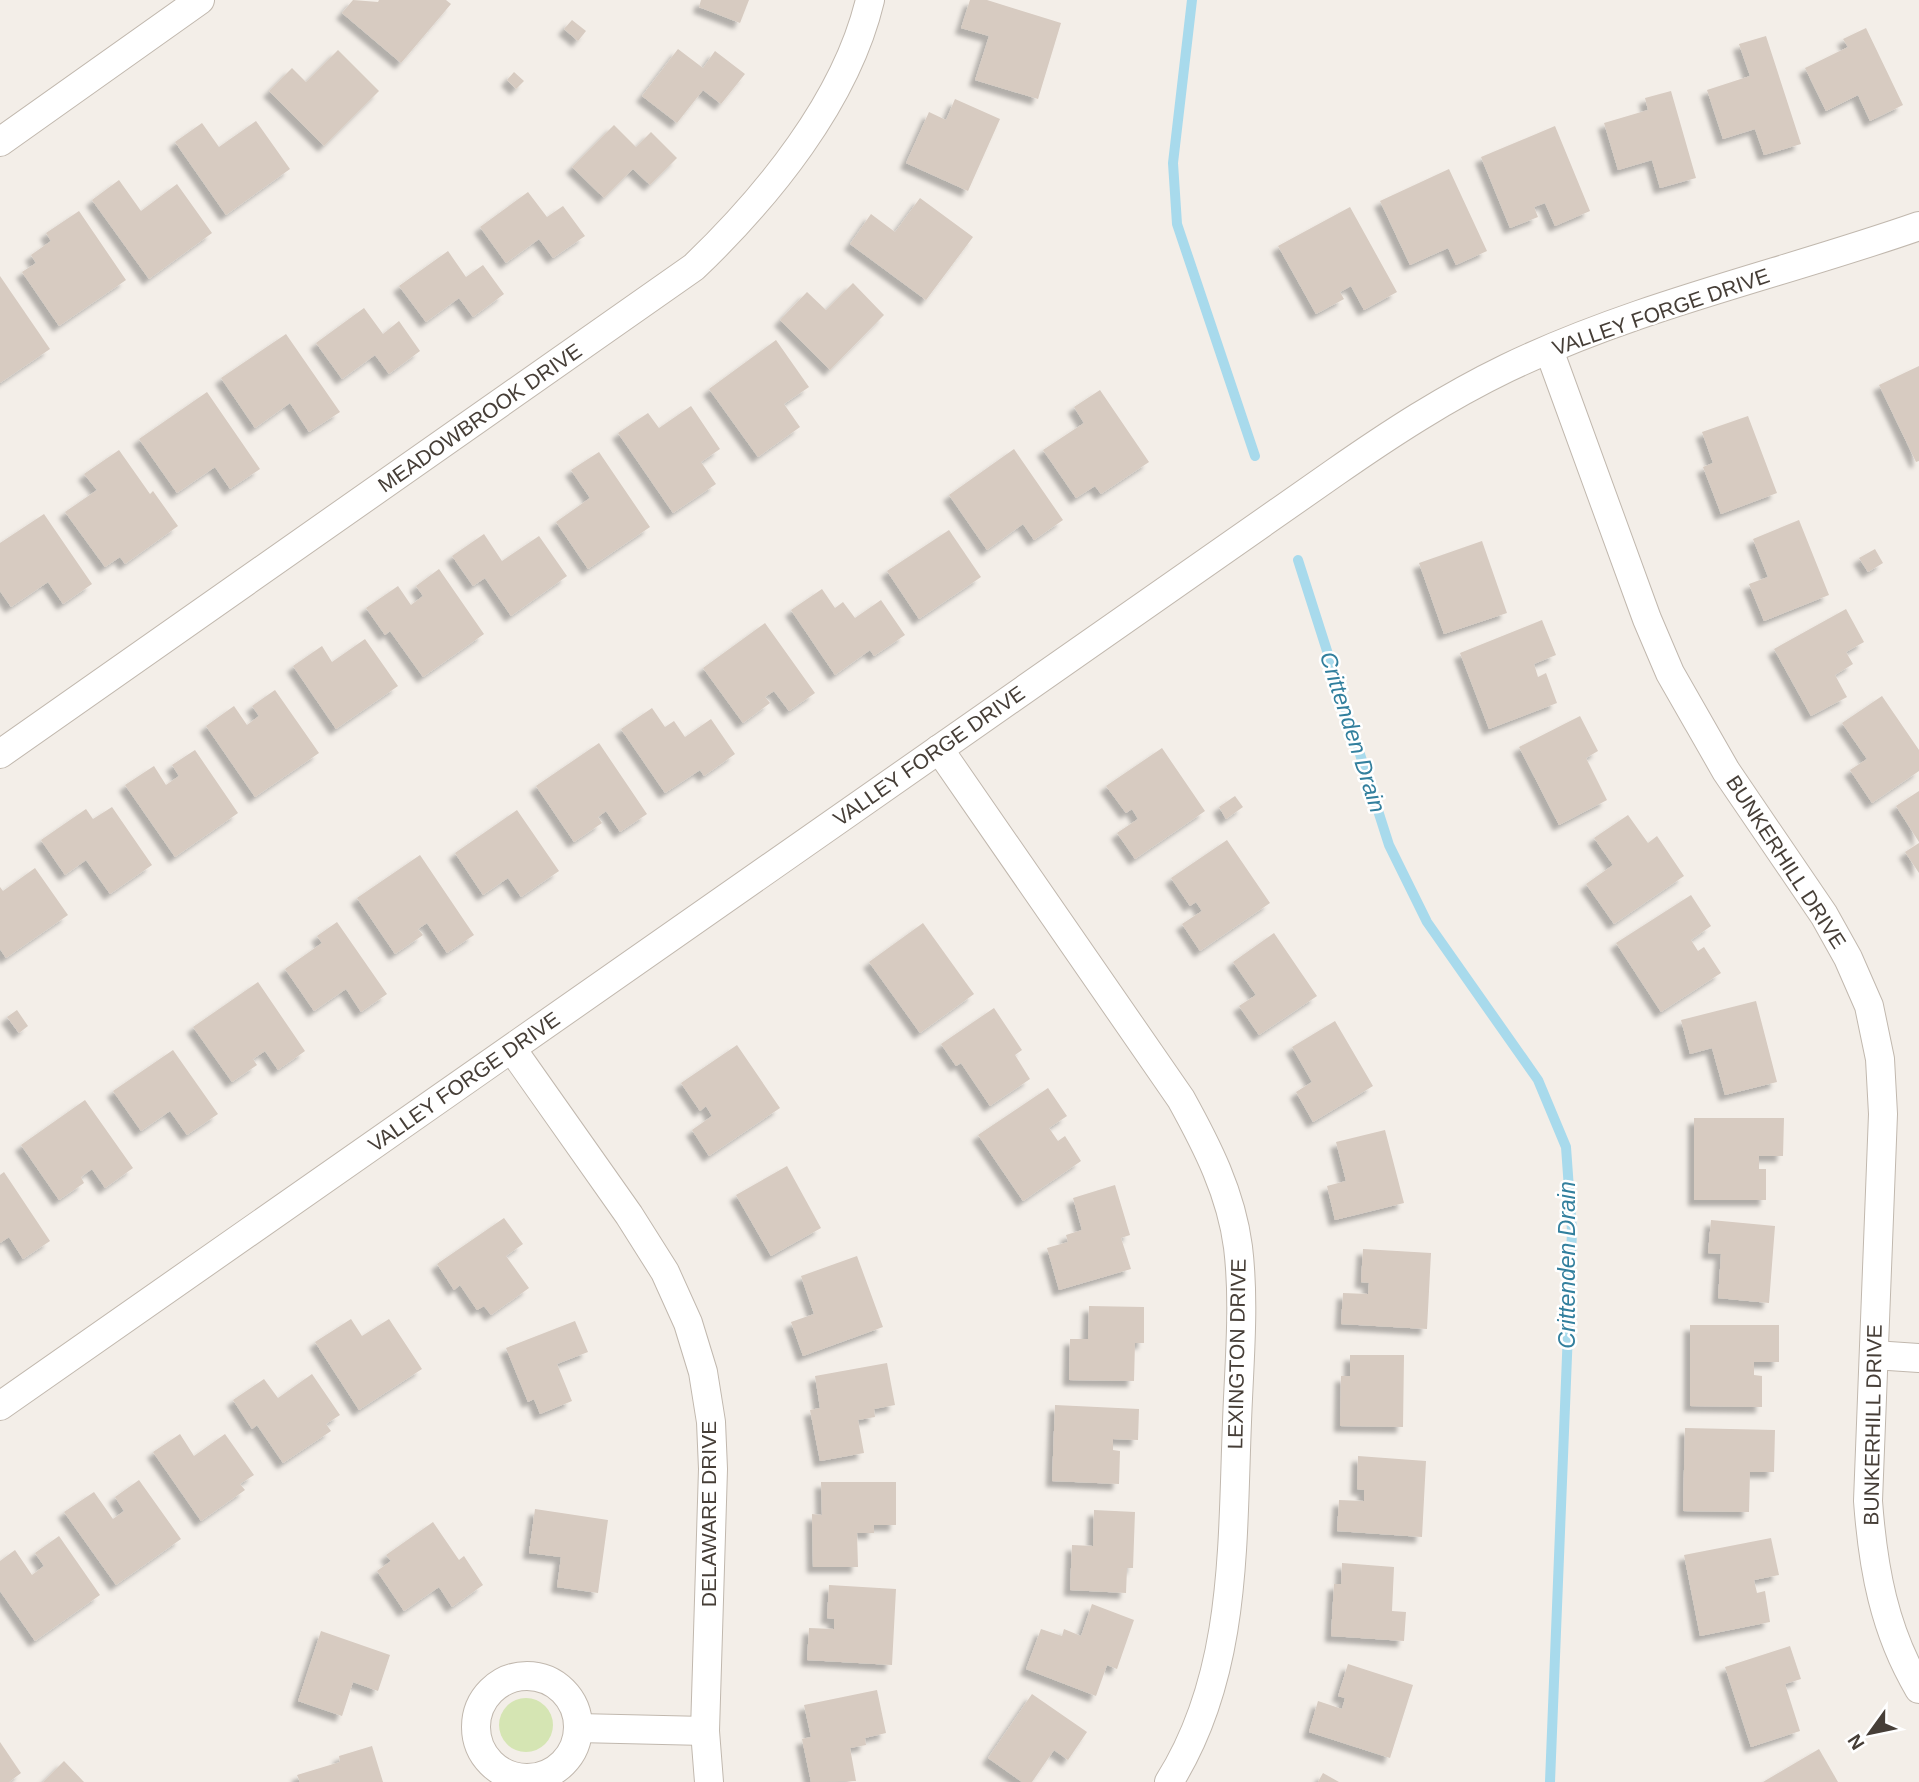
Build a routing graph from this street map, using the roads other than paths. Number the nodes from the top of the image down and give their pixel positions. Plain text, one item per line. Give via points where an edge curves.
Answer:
1 (200, 0) edge
2 (870, 0) edge
3 (0, 142) edge
4 (1919, 226) edge
5 (1549, 350) junction
6 (939, 749) junction
7 (0, 754) edge
8 (512, 1049) junction
9 (1874, 1355) junction
10 (1919, 1358) edge
11 (0, 1406) edge
12 (1919, 1689) edge
13 (578, 1728) dead end
14 (705, 1731) junction
15 (709, 1782) edge
16 (1168, 1782) edge

1 - 3 street
2 - 7 street, MEADOWBROOK DRIVE via 829,99 800,145 762,197 694,267
4 - 5 street, VALLEY FORGE DRIVE via 1607,326
5 - 6 street, VALLEY FORGE DRIVE via 1451,396 1395,431
5 - 9 street, BUNKERHILL DRIVE via 1670,673 1726,771 1824,915 1869,1006 1881,1059 1883,1114
6 - 8 street, VALLEY FORGE DRIVE
6 - 16 street, LEXINGTON DRIVE via 1181,1099 1221,1181 1238,1246 1241,1301 1226,1623 1213,1685 1195,1735
8 - 11 street, VALLEY FORGE DRIVE
8 - 14 street, DELAWARE DRIVE via 665,1272 703,1372 713,1469
9 - 10 street
9 - 12 street, BUNKERHILL DRIVE via 1868,1501 1872,1554 1896,1646
13 - 14 street
14 - 15 street, DELAWARE DRIVE

